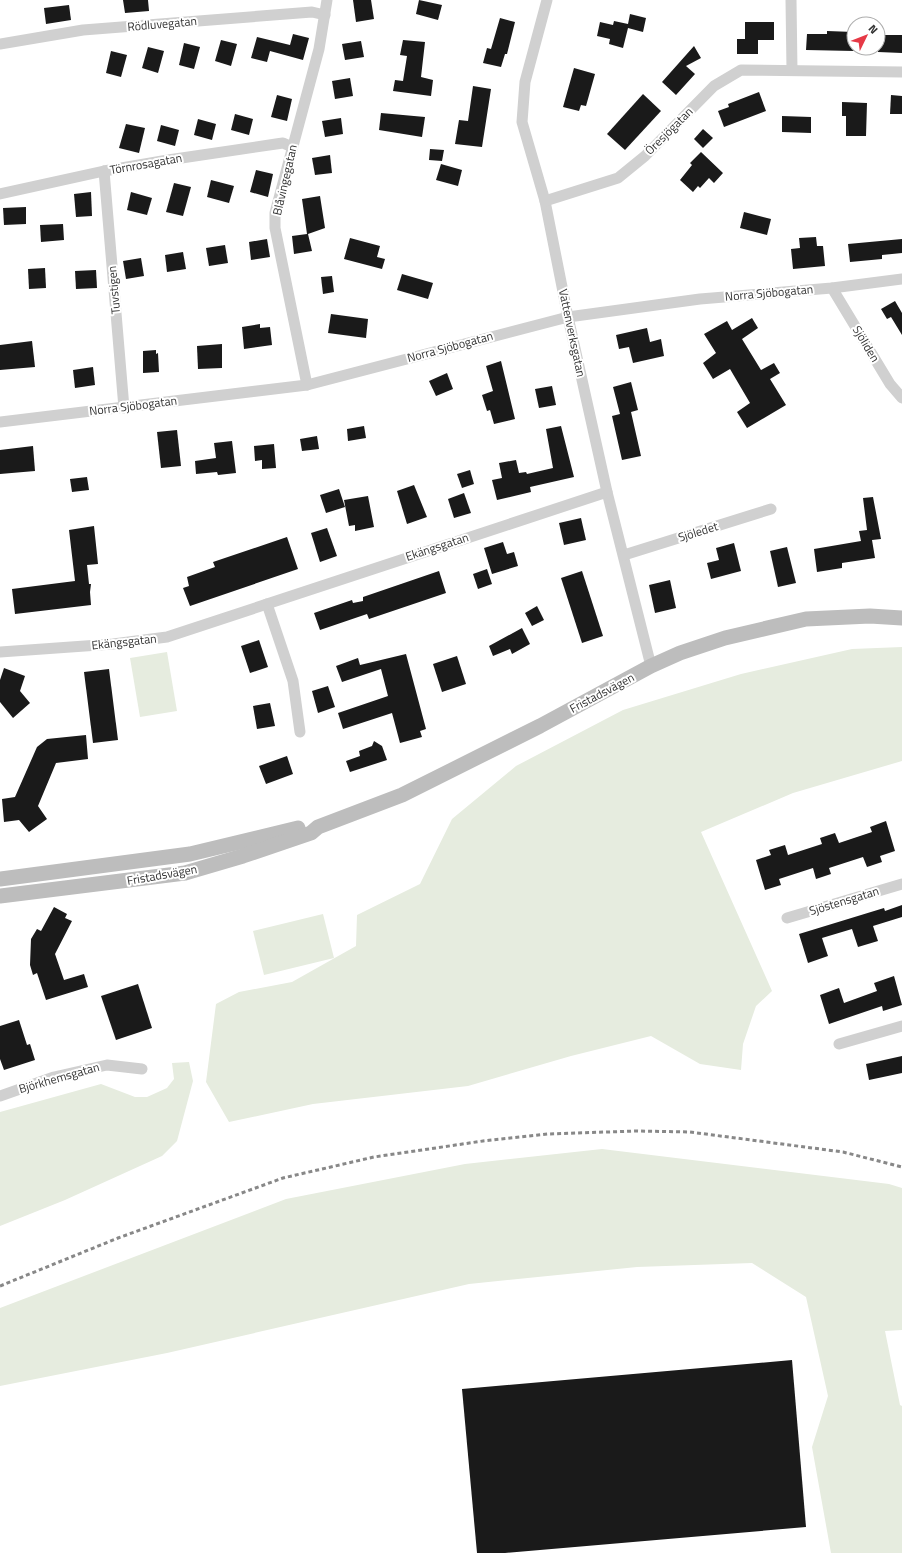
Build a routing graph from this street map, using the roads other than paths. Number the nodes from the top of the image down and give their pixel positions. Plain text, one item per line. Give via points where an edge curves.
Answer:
1 (327, 0) edge
2 (547, 0) edge
3 (791, 0) edge
4 (325, 15) junction
5 (0, 44) edge
6 (792, 70) junction
7 (902, 72) edge
8 (292, 147) junction
9 (104, 171) junction
10 (0, 194) edge
11 (545, 201) junction
12 (902, 279) edge
13 (832, 288) junction
14 (568, 317) junction
15 (307, 384) junction
16 (902, 398) edge
17 (124, 408) junction
18 (0, 422) edge
19 (607, 492) junction
20 (772, 509) dead end
21 (624, 555) junction
22 (267, 604) junction
23 (902, 618) edge
24 (0, 652) edge
25 (651, 666) junction
26 (300, 732) dead end
27 (318, 827) junction
28 (0, 879) edge
29 (902, 884) edge
30 (0, 896) edge
31 (787, 918) dead end
32 (902, 1026) edge
33 (839, 1044) dead end
34 (142, 1069) dead end
35 (0, 1096) edge

1 - 4 street, Blåvingegatan
2 - 11 street, Vattenverksgatan via 525,82 522,122
3 - 6 street
4 - 5 street, Rödluvegatan via 312,12 91,30
4 - 8 street, Blåvingegatan via 319,49
6 - 7 street, Öresjögatan
6 - 11 street, Öresjögatan via 741,70 714,86 644,156 618,178
8 - 9 street, Törnrosagatan via 283,143
8 - 15 street, Blåvingegatan via 275,213 275,228
9 - 10 street, Törnrosagatan
9 - 17 street, Tuvstigen
11 - 14 street, Vattenverksgatan
12 - 13 street, Norra Sjöbogatan
13 - 14 street, Norra Sjöbogatan via 700,299
13 - 16 street, Sjöliden via 890,384
14 - 15 street, Norra Sjöbogatan
14 - 19 street, Vattenverksgatan
15 - 17 street, Norra Sjöbogatan
17 - 18 street, Norra Sjöbogatan
19 - 21 street, Vattenverksgatan
19 - 22 street, Ekängsgatan
20 - 21 street, Sjöledet
21 - 25 street, Vattenverksgatan
22 - 24 street, Ekängsgatan via 167,637 113,644
22 - 26 street via 293,681
23 - 25 street, Fristadsvägen via 849,616 790,622 725,638
25 - 27 street, Fristadsvägen via 448,773 402,795
27 - 28 street, Fristadsvägen via 307,826 190,854
27 - 30 street, Fristadsvägen via 272,847 185,873
29 - 31 street, Sjöstensgatan
32 - 33 street
34 - 35 street, Björkhemsgatan via 107,1065 54,1077

